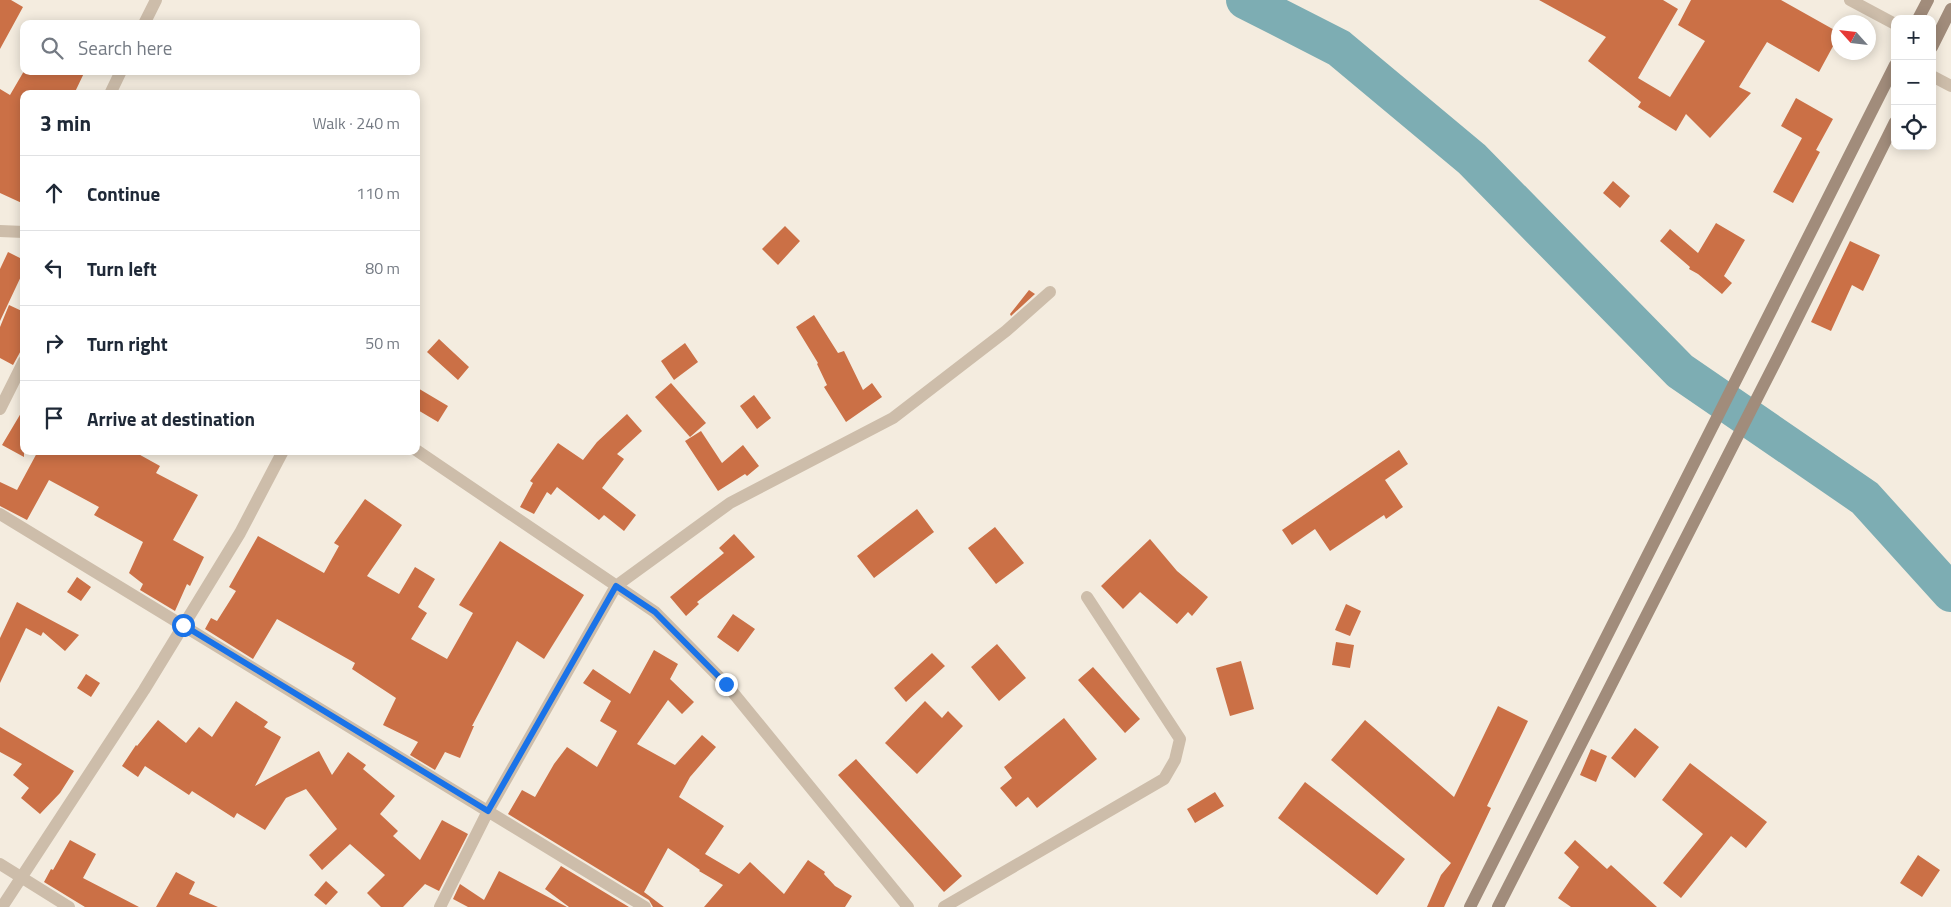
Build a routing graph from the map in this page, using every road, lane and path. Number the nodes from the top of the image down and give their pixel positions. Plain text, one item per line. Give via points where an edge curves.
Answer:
1 (156, 0) edge
2 (1850, 0) edge
3 (1928, 0) edge
4 (1951, 9) edge
5 (1920, 15) edge
6 (146, 20) edge
7 (1891, 22) edge
8 (1936, 39) edge
9 (1891, 73) edge
10 (119, 75) edge
11 (1936, 78) edge
12 (1951, 86) edge
13 (112, 90) edge
14 (1891, 130) edge
15 (0, 231) edge
16 (20, 232) edge
17 (1050, 292) dead end
18 (20, 369) edge
19 (0, 409) edge
20 (420, 453) edge
21 (281, 455) edge
22 (0, 514) edge
23 (616, 586) junction
24 (1087, 597) dead end
25 (183, 625) junction
26 (488, 811) junction
27 (0, 864) edge
28 (21, 877) junction
29 (2, 907) edge
30 (70, 907) edge
31 (440, 907) edge
32 (645, 907) edge
33 (908, 907) edge
34 (944, 907) edge
35 (1470, 907) edge
36 (1498, 907) edge

1 - 6 street
2 - 7 street
3 - 5 main road
4 - 8 main road
9 - 35 main road
10 - 13 street
11 - 12 street
14 - 36 main road
15 - 16 street
17 - 23 street via 1006,331 893,418 730,503
18 - 19 street
20 - 23 street
21 - 25 street via 240,533
22 - 25 street
23 - 26 street
23 - 33 street via 655,612 726,684
24 - 34 street via 1180,739 1175,760 1164,779
25 - 26 street
25 - 28 street
26 - 31 street
26 - 32 street
27 - 28 street
28 - 29 street
28 - 30 street

